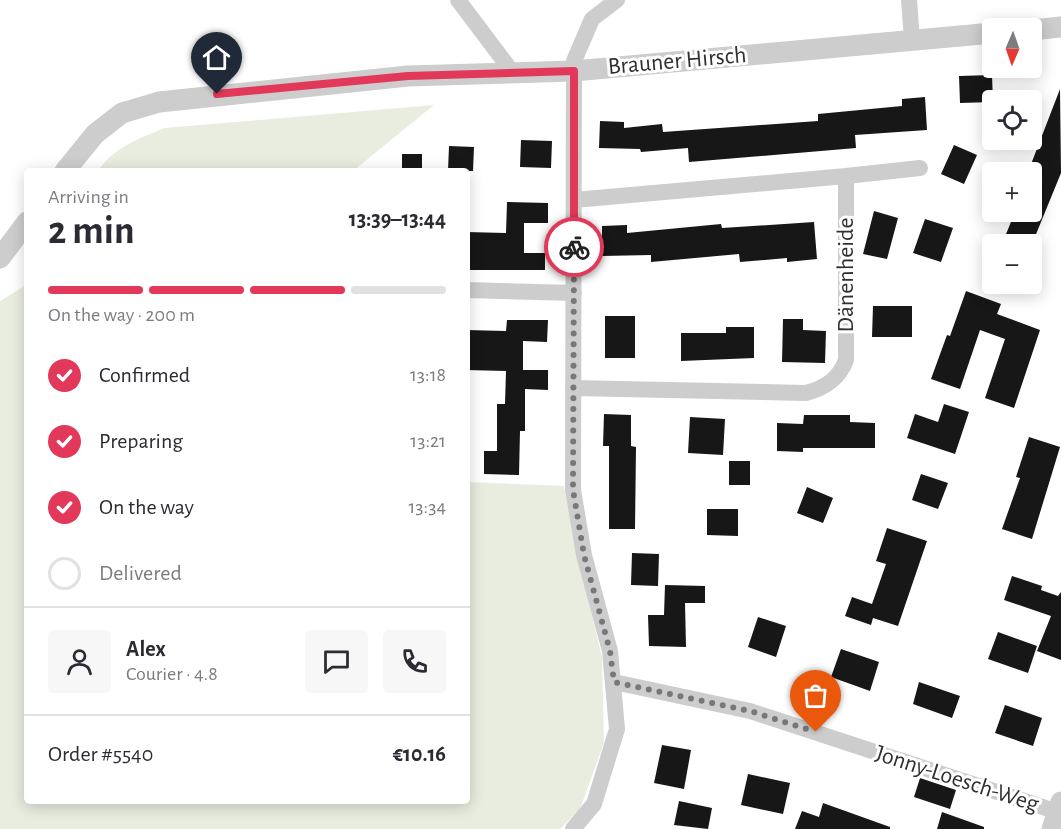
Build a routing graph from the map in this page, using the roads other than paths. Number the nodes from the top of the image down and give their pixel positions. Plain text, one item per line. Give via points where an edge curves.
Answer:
1 (458, 0) edge
2 (617, 0) edge
3 (909, 0) edge
4 (1061, 27) edge
5 (1042, 29) edge
6 (982, 34) edge
7 (912, 40) junction
8 (574, 71) junction
9 (513, 73) junction
10 (67, 168) edge
11 (920, 168) dead end
12 (846, 176) junction
13 (574, 200) junction
14 (24, 226) edge
15 (0, 258) edge
16 (470, 290) edge
17 (574, 293) junction
18 (573, 388) junction
19 (614, 682) junction
20 (1057, 814) edge
21 (573, 829) edge

1 - 9 street
2 - 8 street via 592,19 574,60
3 - 7 street
4 - 5 street
6 - 7 street, Brauner Hirsch
7 - 8 street, Brauner Hirsch
8 - 9 street, Brauner Hirsch
8 - 13 street
9 - 10 street, Brauner Hirsch via 408,76 159,102 122,113 95,134
11 - 12 street
12 - 13 street
12 - 18 street, Dänenheide via 846,360 829,383 806,393
13 - 17 street
14 - 15 street
16 - 17 street
17 - 18 street
18 - 19 street via 573,490
19 - 20 street, Jonny-Loesch-Weg via 750,711
19 - 21 street via 617,729 594,804

